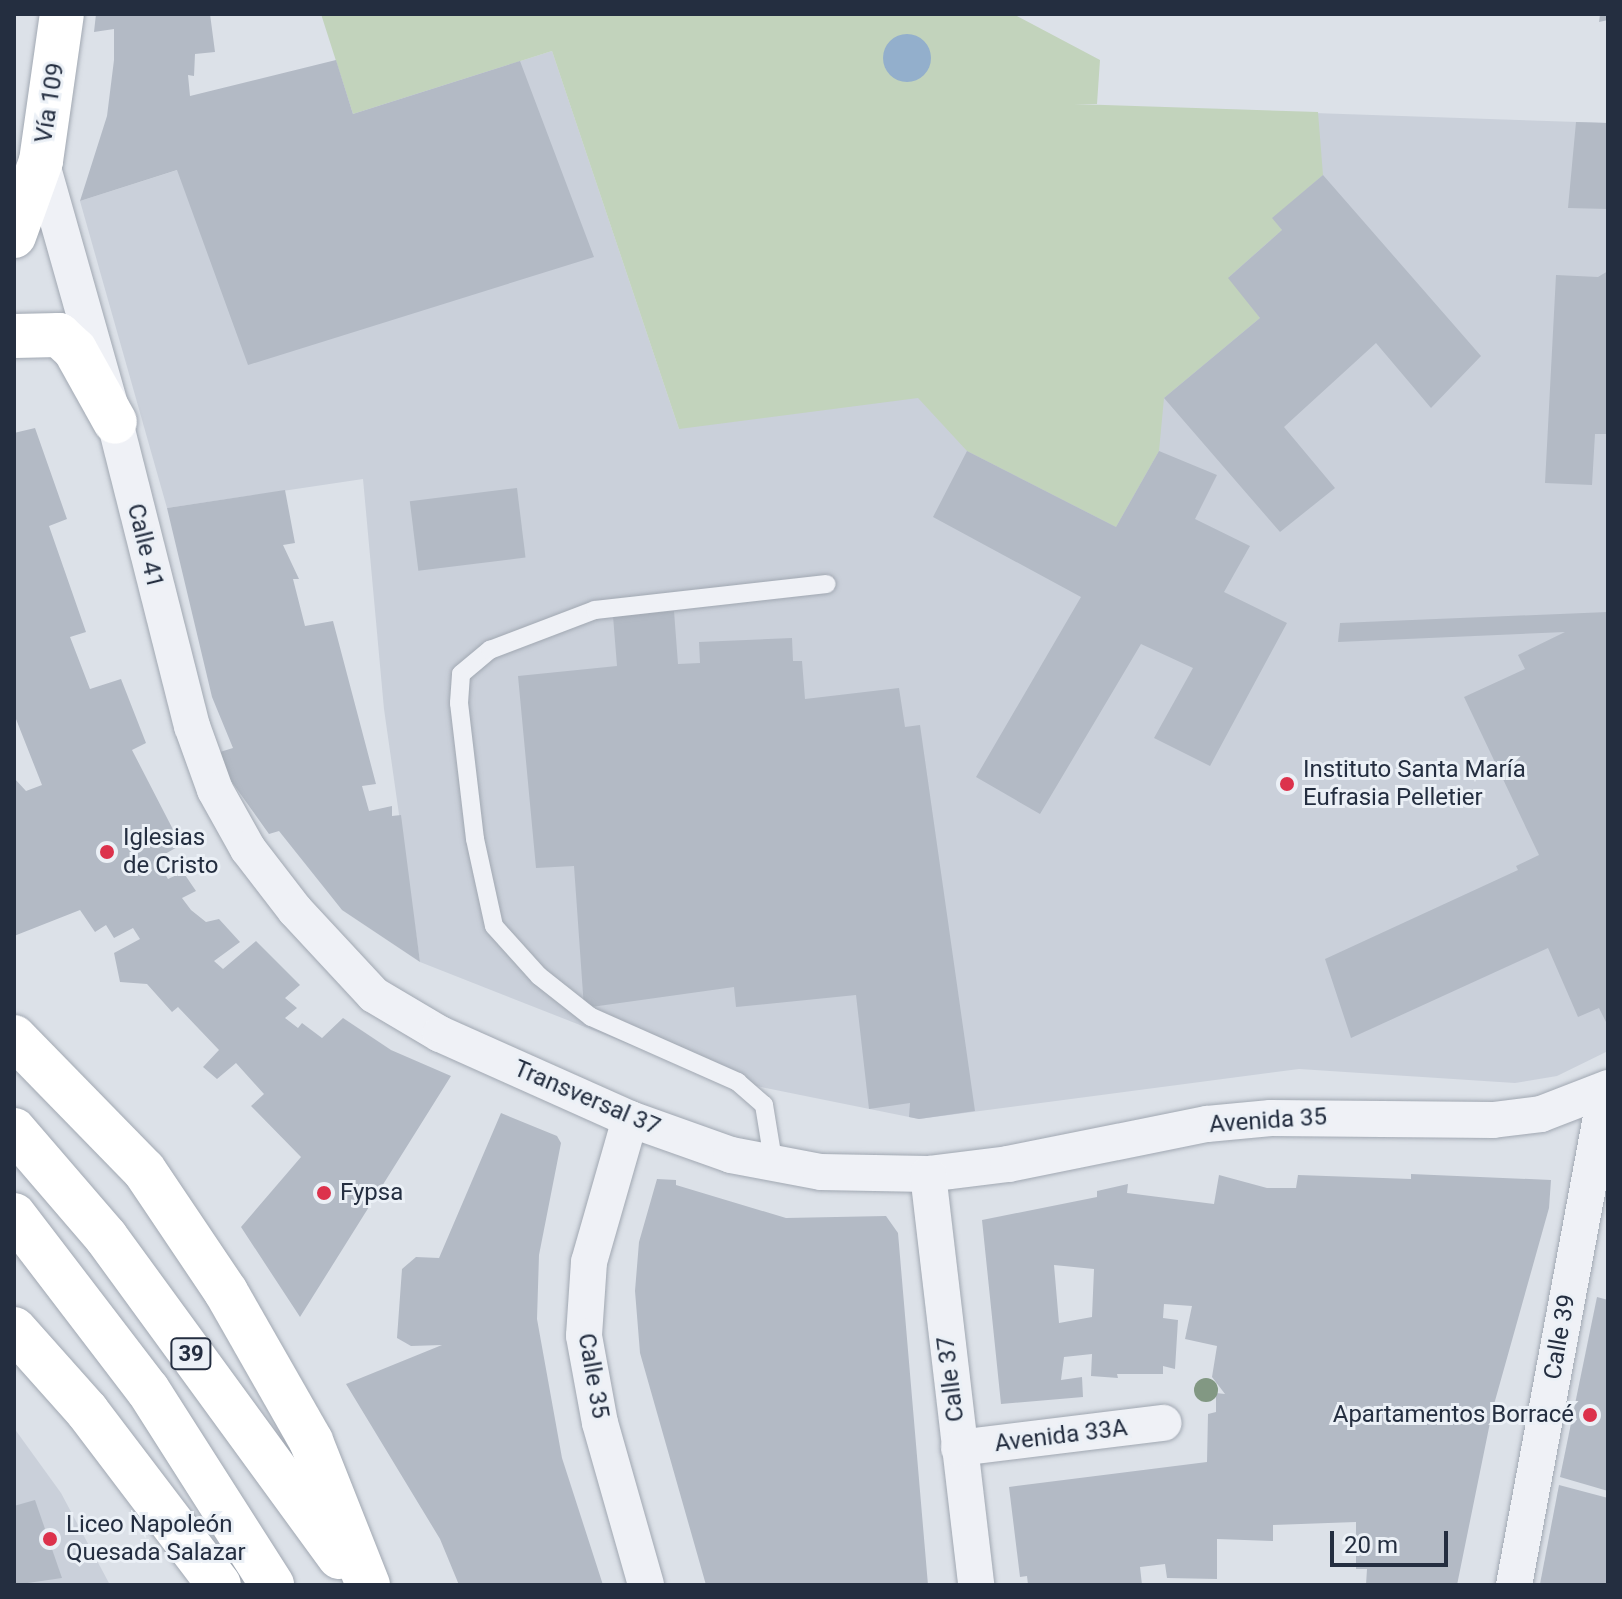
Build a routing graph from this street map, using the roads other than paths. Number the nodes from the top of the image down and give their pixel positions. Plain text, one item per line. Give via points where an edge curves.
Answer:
1 (62, 14) edge
2 (41, 161) junction
3 (14, 236) edge
4 (14, 336) edge
5 (115, 422) junction
6 (827, 584) dead end
7 (295, 910) joint
8 (14, 1037) edge
9 (1607, 1089) edge
10 (630, 1119) junction
11 (14, 1130) edge
12 (774, 1166) junction
13 (928, 1174) junction
14 (14, 1215) edge
15 (14, 1329) edge
16 (1163, 1423) dead end
17 (959, 1448) junction
18 (219, 1585) edge
19 (272, 1585) edge
20 (359, 1585) edge
21 (368, 1585) edge
22 (646, 1585) edge
23 (976, 1585) edge
24 (1514, 1585) edge

1 - 2 main road, Vía 109
2 - 3 main road, Vía 109
2 - 5 street, Calle 41
4 - 5 main road via 59,335 75,350
5 - 7 street, Calle 41 via 192,726 215,790 248,849
6 - 12 lane via 595,610 490,650 461,674 459,703 475,839 494,926 539,976 591,1017 738,1082 764,1105
7 - 10 street, Transversal 37 via 374,995 440,1034
8 - 21 main road via 144,1170 226,1292 311,1441
9 - 13 street, Avenida 35 via 1541,1114 1493,1120 1349,1115 1207,1124 1008,1164
9 - 24 street, Calle 39
10 - 12 street, Transversal 37
10 - 22 street, Calle 35 via 589,1262 584,1336 600,1423
11 - 20 main road, 39 via 106,1237
12 - 13 street, Transversal 37
13 - 17 street, Calle 37
14 - 19 main road, 39 via 148,1390
15 - 18 main road via 87,1411
16 - 17 street, Avenida 33A
17 - 23 street, Calle 37

